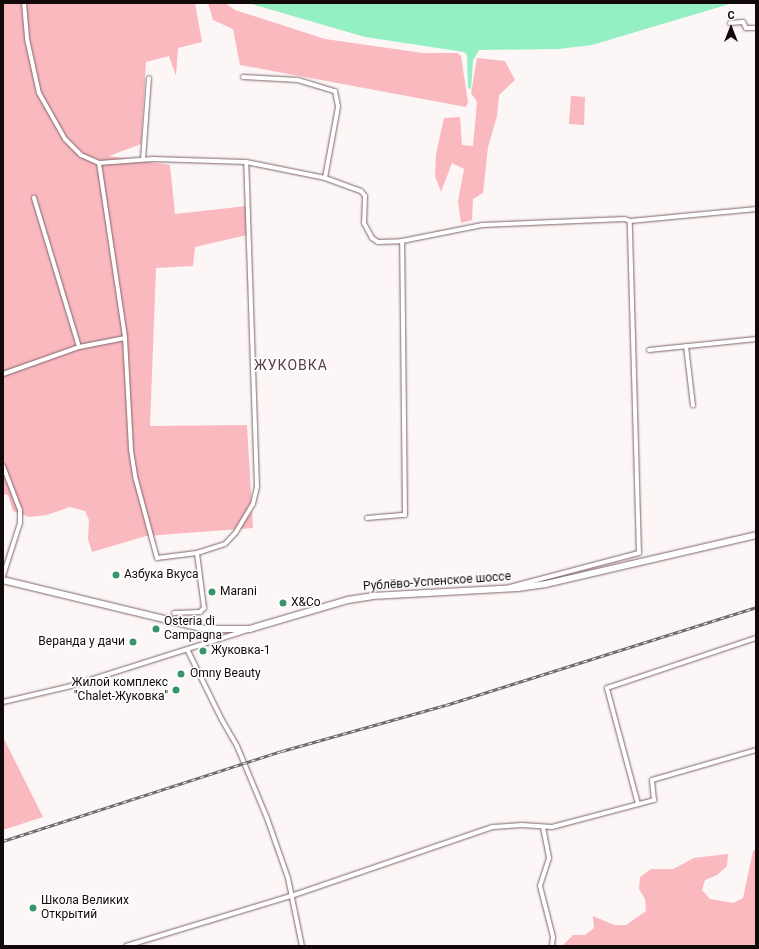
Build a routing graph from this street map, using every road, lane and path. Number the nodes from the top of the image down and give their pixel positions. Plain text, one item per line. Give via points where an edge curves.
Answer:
1 (24, 3) edge
2 (730, 23) dead end
3 (756, 28) edge
4 (243, 77) dead end
5 (149, 78) dead end
6 (143, 159) junction
7 (99, 162) junction
8 (246, 162) junction
9 (325, 178) junction
10 (34, 198) dead end
11 (756, 209) edge
12 (630, 221) junction
13 (402, 241) junction
14 (125, 338) junction
15 (756, 339) edge
16 (686, 346) junction
17 (79, 347) junction
18 (649, 350) dead end
19 (3, 374) edge
20 (693, 406) dead end
21 (3, 466) edge
22 (367, 518) dead end
23 (756, 535) edge
24 (197, 553) junction
25 (3, 576) edge
26 (3, 580) edge
27 (500, 589) junction
28 (180, 623) junction
29 (250, 630) junction
30 (756, 638) edge
31 (188, 651) junction
32 (3, 702) edge
33 (756, 750) edge
34 (638, 804) junction
35 (542, 827) junction
36 (291, 896) junction
37 (126, 946) edge
38 (302, 946) edge
39 (552, 946) edge

1 - 7 street via 27,39 39,93 65,139 81,155
2 - 3 street via 743,22 746,28
4 - 9 street via 298,80 334,91 338,107
5 - 6 street
6 - 7 street
6 - 8 street
7 - 14 street
8 - 9 street
8 - 24 street via 257,487 253,504 229,540 225,544
9 - 13 street via 361,191 365,196 364,223 372,238 378,242
10 - 17 street
11 - 12 street
12 - 13 street via 625,219 482,225
12 - 27 street via 639,553
13 - 22 street via 405,515
14 - 17 street
14 - 24 street via 131,450 136,480 158,558
15 - 16 street
16 - 18 street
16 - 20 street
17 - 19 street
21 - 25 street via 20,510 20,523
23 - 27 main road, Рублёво-Успенское шоссе via 559,581
24 - 28 street via 204,608 200,612 174,613
26 - 28 main road, Рублёво-Успенское шоссе
27 - 29 main road, Рублёво-Успенское шоссе via 372,596 326,606
28 - 29 main road, Рублёво-Успенское шоссе via 219,630
29 - 31 street
30 - 34 street via 607,688
31 - 32 street via 71,686
31 - 36 street via 246,764 280,856
33 - 34 street via 652,780 654,800
34 - 35 street via 576,822
35 - 36 street via 493,827
35 - 39 street via 549,858 540,886 553,937
36 - 37 street
36 - 38 street

